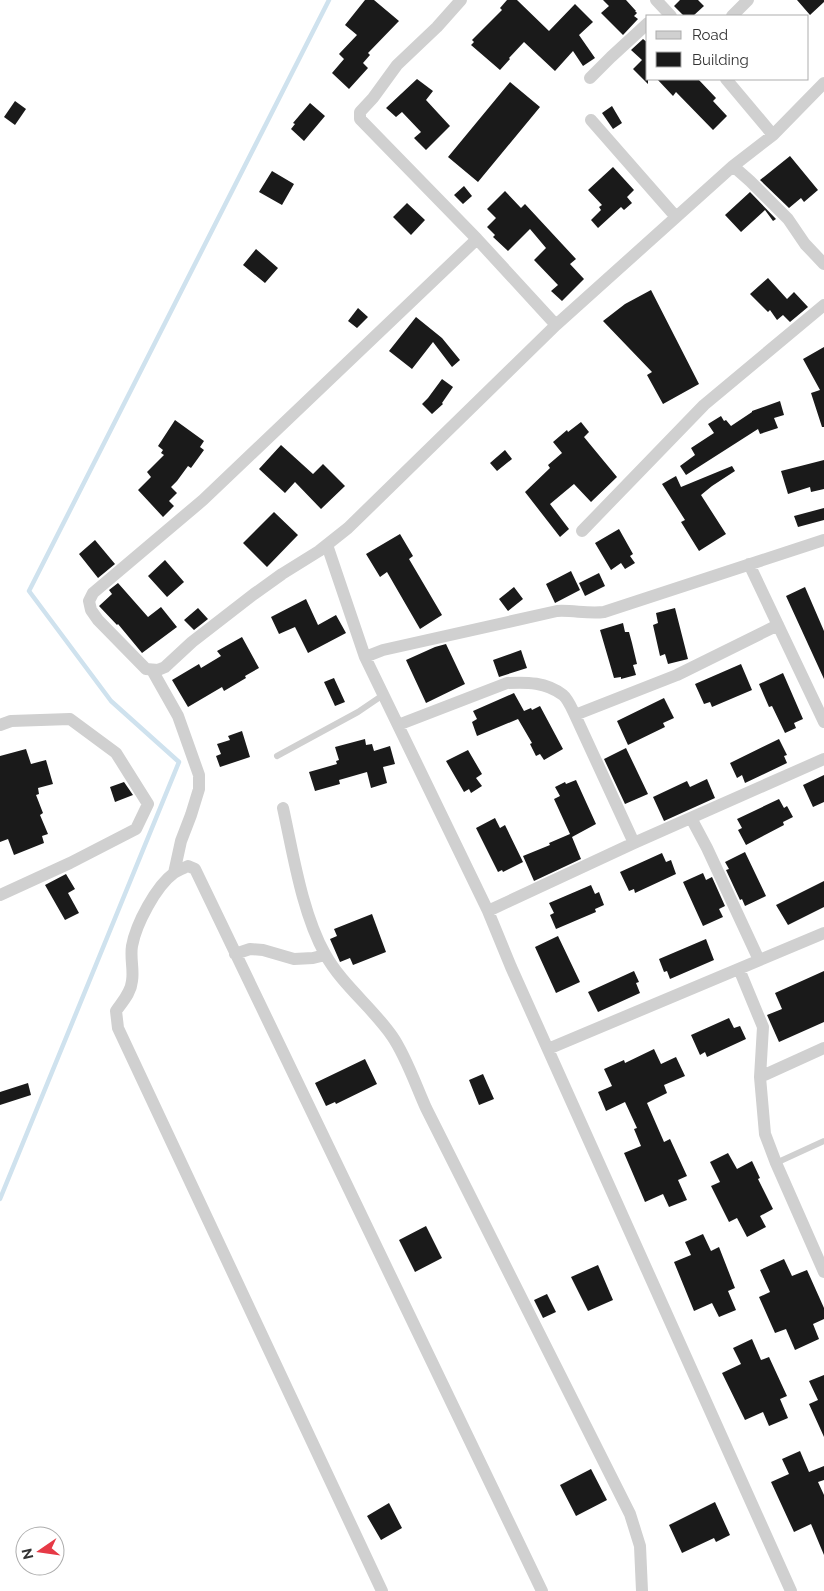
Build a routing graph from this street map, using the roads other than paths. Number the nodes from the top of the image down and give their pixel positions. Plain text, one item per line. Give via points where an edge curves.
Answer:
1 (461, 0) edge
2 (748, 0) edge
3 (733, 15) edge
4 (646, 25) edge
5 (590, 78) dead end
6 (727, 80) edge
7 (824, 83) edge
8 (591, 120) dead end
9 (774, 135) junction
10 (733, 166) junction
11 (676, 217) junction
12 (477, 239) junction
13 (824, 264) edge
14 (824, 305) edge
15 (556, 325) junction
16 (582, 531) dead end
17 (824, 540) edge
18 (326, 545) junction
19 (749, 564) junction
20 (778, 625) junction
21 (365, 657) junction
22 (152, 670) junction
23 (382, 694) junction
24 (575, 715) junction
25 (824, 722) edge
26 (0, 725) edge
27 (398, 725) junction
28 (277, 756) dead end
29 (824, 759) edge
30 (283, 808) dead end
31 (691, 818) junction
32 (634, 843) junction
33 (174, 873) junction
34 (0, 895) edge
35 (488, 911) junction
36 (824, 932) edge
37 (235, 954) junction
38 (325, 955) junction
39 (759, 960) junction
40 (739, 969) junction
41 (824, 1048) edge
42 (548, 1049) junction
43 (760, 1077) junction
44 (824, 1141) edge
45 (776, 1163) junction
46 (824, 1272) edge
47 (382, 1591) edge
48 (542, 1591) edge
49 (642, 1591) edge
50 (791, 1591) edge

1 - 12 street via 398,65 360,112 360,119
2 - 3 street
4 - 5 street
6 - 9 street
7 - 9 street
8 - 11 street
9 - 10 street
10 - 11 street
10 - 13 street via 788,219
11 - 15 street
12 - 15 street
12 - 22 street via 203,500 94,593 89,601 98,620 140,664
14 - 16 street via 704,406
15 - 18 street via 358,519
17 - 19 street
18 - 21 street
18 - 22 street via 246,600 165,667
19 - 20 street
19 - 21 street via 604,612 557,611 383,650
20 - 24 street via 676,674
20 - 25 street
21 - 23 street
22 - 33 street via 178,716 199,775 199,789
23 - 27 street
23 - 28 lane via 358,712
24 - 27 street via 564,696 544,685 507,683
24 - 32 street
26 - 34 street via 11,721 70,718 116,753 148,804 136,829
27 - 35 street
29 - 31 street
30 - 38 street via 305,902
31 - 32 street
31 - 39 street
32 - 35 street
33 - 37 street via 188,866 195,869
33 - 47 street via 156,893 132,946 132,981 129,992 116,1011 118,1028
35 - 42 street
36 - 39 street
37 - 38 street via 250,949 294,959
37 - 48 street
38 - 49 street via 344,982 394,1038 402,1054 430,1117 630,1514 640,1546
39 - 40 street
40 - 42 street
40 - 43 street via 763,1027
41 - 43 street
42 - 50 street
43 - 45 street via 765,1134
44 - 45 lane
45 - 46 street

